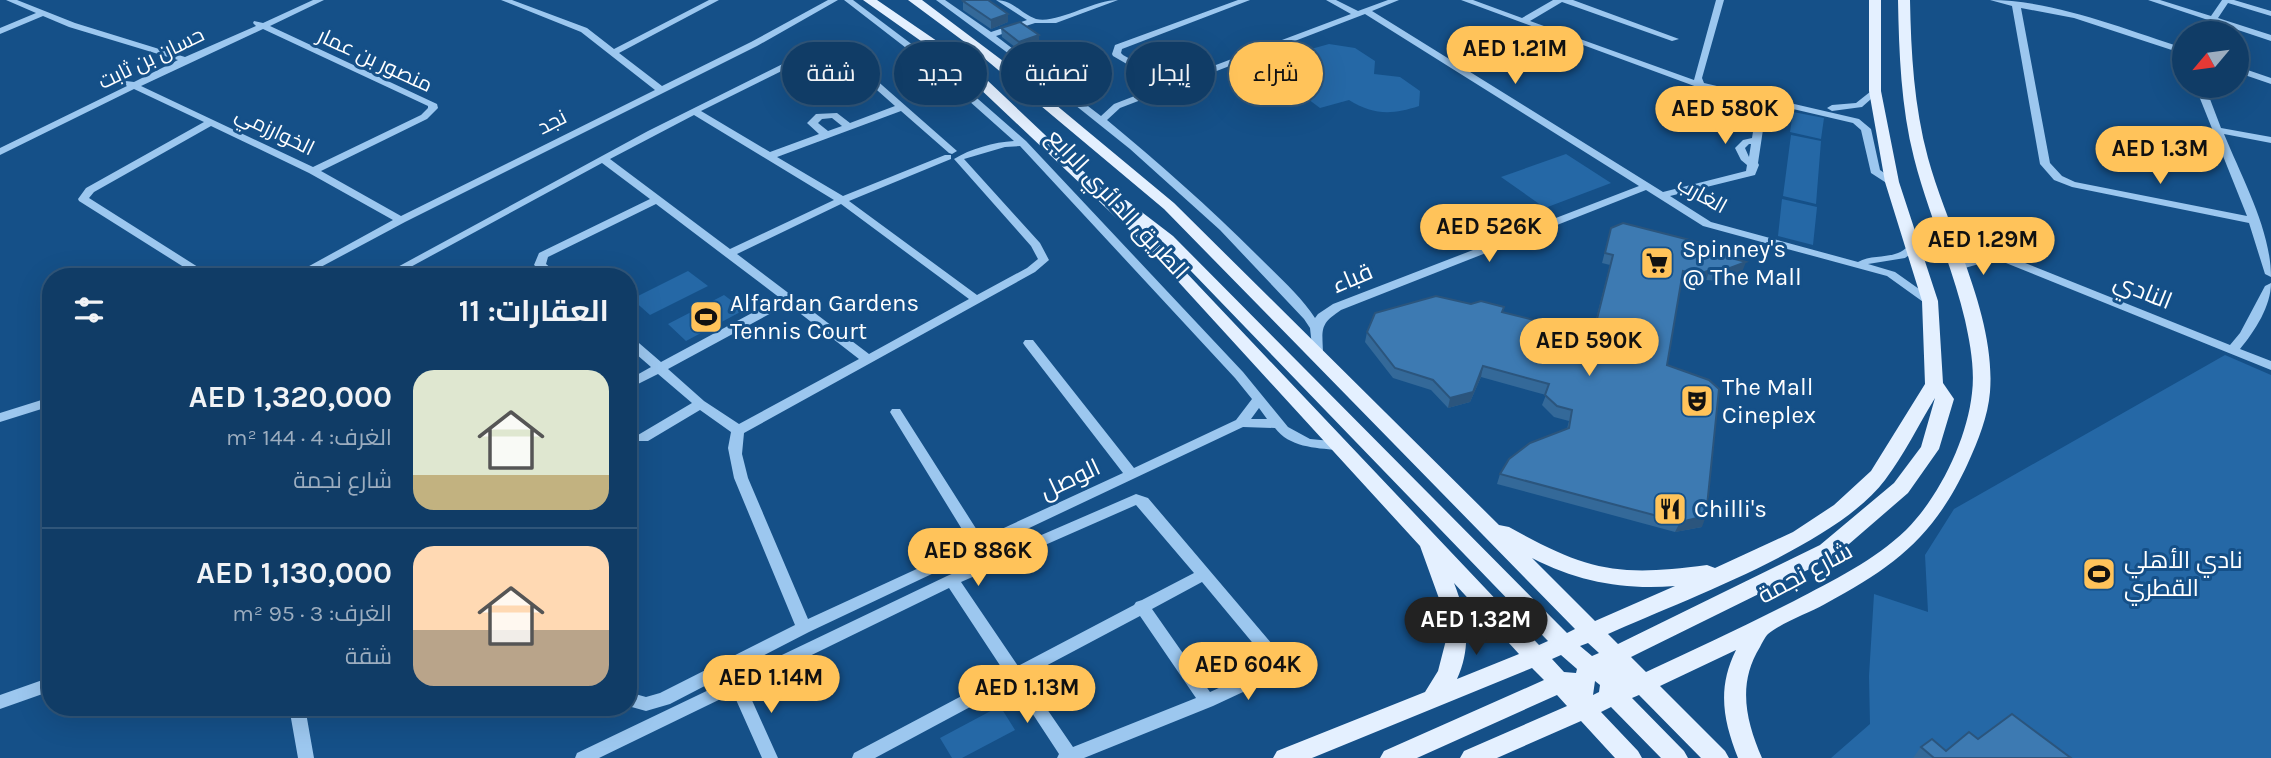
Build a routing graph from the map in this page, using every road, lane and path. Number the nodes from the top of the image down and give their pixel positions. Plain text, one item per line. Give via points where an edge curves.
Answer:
1 (10, 0) edge
2 (309, 0) edge
3 (320, 0) edge
4 (505, 0) edge
5 (715, 0) edge
6 (869, 0) edge
7 (915, 0) edge
8 (940, 0) edge
9 (1000, 0) edge
10 (1114, 0) edge
11 (1246, 0) edge
12 (1329, 0) edge
13 (1395, 0) edge
14 (1465, 0) edge
15 (1481, 0) edge
16 (1559, 0) edge
17 (1565, 0) edge
18 (1720, 0) edge
19 (1875, 0) edge
20 (1904, 0) edge
21 (1994, 0) edge
22 (2152, 0) edge
23 (2227, 0) edge
24 (851, 2) edge
25 (831, 4) edge
26 (2016, 4) junction
27 (1361, 12) junction
28 (42, 14) junction
29 (2271, 14) edge
30 (1526, 19) junction
31 (2213, 20) junction
32 (1034, 21) junction
33 (258, 24) junction
34 (0, 31) edge
35 (989, 35) junction
36 (2271, 38) edge
37 (1675, 39) dead end
38 (1130, 42) edge
39 (1001, 43) edge
40 (1126, 44) edge
41 (2172, 47) edge
42 (614, 52) junction
43 (182, 59) junction
44 (1126, 60) edge
45 (999, 64) joint
46 (1215, 68) edge
47 (2249, 73) edge
48 (2271, 80) edge
49 (1699, 81) junction
50 (132, 84) junction
51 (660, 89) junction
52 (1875, 91) junction
53 (2205, 98) edge
54 (1763, 100) junction
55 (1126, 102) edge
56 (1083, 105) edge
57 (1117, 106) junction
58 (902, 107) junction
59 (1086, 107) junction
60 (694, 111) junction
61 (1102, 120) junction
62 (211, 122) junction
63 (848, 125) junction
64 (2218, 130) junction
65 (1009, 131) junction
66 (825, 134) junction
67 (1757, 140) junction
68 (2271, 141) edge
69 (1023, 143) junction
70 (0, 146) edge
71 (0, 152) edge
72 (772, 155) junction
73 (956, 155) junction
74 (603, 159) junction
75 (1754, 165) junction
76 (313, 171) junction
77 (1086, 180) junction
78 (1892, 182) junction
79 (1647, 186) junction
80 (1662, 195) junction
81 (657, 200) junction
82 (842, 200) junction
83 (401, 220) junction
84 (2253, 221) junction
85 (1943, 227) junction
86 (1915, 246) junction
87 (729, 254) junction
88 (1998, 255) junction
89 (1858, 263) junction
90 (1958, 267) junction
91 (192, 268) edge
92 (312, 268) edge
93 (402, 268) edge
94 (544, 268) edge
95 (2271, 274) edge
96 (2271, 286) edge
97 (788, 299) junction
98 (977, 300) junction
99 (1930, 301) junction
100 (1316, 328) junction
101 (1029, 343) dead end
102 (637, 348) edge
103 (2232, 350) junction
104 (1317, 352) junction
105 (868, 359) junction
106 (2271, 366) edge
107 (659, 368) junction
108 (637, 380) edge
109 (1934, 384) junction
110 (1258, 400) junction
111 (42, 404) edge
112 (700, 404) junction
113 (895, 412) dead end
114 (0, 418) edge
115 (1241, 423) junction
116 (1278, 424) junction
117 (738, 430) junction
118 (643, 438) dead end
119 (1337, 445) junction
120 (1132, 475) junction
121 (1479, 517) junction
122 (1423, 535) junction
123 (980, 547) junction
124 (1731, 570) junction
125 (1203, 575) junction
126 (952, 580) junction
127 (1141, 606) junction
128 (1761, 627) junction
129 (804, 628) junction
130 (1591, 631) junction
131 (1562, 644) junction
132 (1614, 654) junction
133 (1535, 656) junction
134 (1588, 668) junction
135 (1014, 673) junction
136 (1560, 684) junction
137 (1644, 684) junction
138 (738, 686) junction
139 (42, 687) edge
140 (1433, 696) junction
141 (1615, 696) junction
142 (1207, 701) junction
143 (0, 702) edge
144 (637, 702) edge
145 (1583, 709) junction
146 (299, 716) edge
147 (1068, 757) edge
148 (306, 758) edge
149 (583, 758) edge
150 (770, 758) edge
151 (860, 758) edge
152 (1285, 758) edge
153 (1392, 758) edge
154 (1472, 758) edge
155 (1630, 758) edge
156 (1676, 758) edge
157 (1717, 758) edge
158 (1750, 758) edge

1 - 28 street
2 - 33 street, حسان بن ثابت
3 - 33 street, حسان بن ثابت
4 - 42 street via 570,23
5 - 42 street
6 - 77 main road, الطريق الدائري الرابع via 966,69
7 - 45 main road, الطريق الدائري الرابع
8 - 35 street, الطريق الدائري الرابع
9 - 32 street
10 - 32 street via 1053,21
11 - 38 street
12 - 27 street
13 - 27 street
14 - 30 street
15 - 30 street
16 - 30 street
17 - 37 street
18 - 49 street
19 - 52 main road
20 - 85 main road, شارع نجمة via 1905,61 1921,156
21 - 26 street
22 - 31 street
23 - 29 street
23 - 31 street
24 - 25 street, نجد
24 - 65 street, الطريق الدائري الرابع
25 - 51 street, نجد
26 - 41 street via 2085,18
26 - 84 street via 2049,171 2072,184
27 - 46 street
27 - 79 street, الغارب
28 - 34 street
28 - 43 street
30 - 49 street
31 - 36 street
32 - 35 street
33 - 43 street, حسان بن ثابت
33 - 76 street, منصور بن عمار via 432,104 424,117
35 - 39 street, الطريق الدائري الرابع
40 - 44 street via 1115,51
42 - 51 street
43 - 50 street, حسان بن ثابت
45 - 104 main road, الطريق الدائري الرابع via 1170,206
47 - 48 street
49 - 52 street via 1838,109 1859,105
49 - 54 street
50 - 62 street, الخوارزمي
50 - 70 street, حسان بن ثابت
50 - 71 street, حسان بن ثابت
51 - 83 street, نجد
52 - 78 main road
53 - 64 street
54 - 67 street
54 - 78 street via 1848,117 1863,125 1875,170
55 - 57 street
56 - 59 street, الطريق الدائري الرابع
57 - 59 street
57 - 61 street
58 - 60 street via 838,51 827,48
58 - 63 street
58 - 73 street
59 - 61 street, الطريق الدائري الرابع
60 - 72 street
60 - 74 street
61 - 100 street, الطريق الدائري الرابع via 1255,261
62 - 76 street, الخوارزمي
62 - 91 street via 90,190 83,200
63 - 66 street
63 - 66 street via 834,115 819,116 812,123
64 - 68 street
64 - 84 street
65 - 69 street, الطريق الدائري الرابع
65 - 73 street
66 - 72 street
67 - 75 street
67 - 75 street via 1740,148
69 - 73 street
69 - 110 street, الطريق الدائري الرابع
72 - 82 street
73 - 82 street
73 - 98 street via 1036,245 1044,260
74 - 81 street
74 - 93 street
75 - 80 street via 1746,175
76 - 83 street, الخوارزمي
77 - 119 main road, الطريق الدائري الرابع via 1147,239
77 - 131 main road via 1168,239
78 - 86 main road
79 - 80 street, الغارب
79 - 100 street, قباء via 1345,303 1329,311
80 - 89 street, الغارب via 1707,225
81 - 87 street
81 - 94 street via 543,255 540,265
82 - 87 street
82 - 98 street
83 - 92 street, نجد
84 - 95 street
85 - 88 street, النادي via 1966,243
85 - 90 main road, شارع نجمة
86 - 89 street, الغارب via 1889,260
86 - 99 main road
87 - 97 street
88 - 90 street
88 - 103 street, النادي
89 - 99 street, الغارب via 1891,274
90 - 128 main road, شارع نجمة via 1973,314 1982,381 1967,444 1940,498 1914,534 1863,575
96 - 103 street
97 - 105 street
97 - 107 street
98 - 105 street
99 - 109 main road
100 - 104 street
101 - 120 street
102 - 107 street
103 - 106 street, النادي
104 - 121 main road, الطريق الدائري الرابع
105 - 117 street
107 - 108 street
107 - 112 street
109 - 124 main road, شارع نجمة via 1878,476 1841,510 1800,537
109 - 132 main road via 1945,399 1930,449 1901,488 1858,527 1827,551 1769,582
110 - 115 street, الوصل
110 - 116 street, الطريق الدائري الرابع
111 - 114 street
112 - 117 street
112 - 118 street
113 - 123 street
115 - 116 street, الوصل
115 - 120 street, الوصل
116 - 119 street, الطريق الدائري الرابع via 1299,440
117 - 129 street via 734,454 741,478
119 - 122 main road, الطريق الدائري الرابع
120 - 123 street, الوصل
121 - 124 main road via 1551,561 1602,579 1643,581
121 - 130 main road, الطريق الدائري الرابع
122 - 133 main road, الطريق الدائري الرابع
122 - 140 main road via 1450,602 1459,643 1451,671
123 - 129 street, الوصل
124 - 130 main road, شارع نجمة
125 - 126 street via 1136,499
125 - 127 street
125 - 142 street via 1276,660 1270,672
126 - 135 street
126 - 138 street
127 - 135 street
127 - 142 street
128 - 137 main road, شارع نجمة
128 - 158 main road via 1744,653 1733,683 1736,721
129 - 144 street, الوصل via 664,699
130 - 131 main road, شارع نجمة
130 - 132 main road, الطريق الدائري الرابع
130 - 134 main road via 1593,650
131 - 133 main road, شارع نجمة
131 - 134 main road
132 - 134 main road
132 - 137 main road, الطريق الدائري الرابع
133 - 134 main road
133 - 136 main road, الطريق الدائري الرابع
133 - 140 main road, شارع نجمة
134 - 136 main road
134 - 137 main road via 1621,683
134 - 141 main road
134 - 145 main road via 1581,688
135 - 147 street
135 - 151 street
136 - 145 main road, الطريق الدائري الرابع
136 - 153 main road
137 - 141 main road, شارع نجمة
137 - 157 main road, الطريق الدائري الرابع
138 - 149 street
138 - 150 street
139 - 143 street
140 - 152 main road, شارع نجمة
141 - 145 main road, شارع نجمة
141 - 156 main road
142 - 147 street
145 - 154 main road, شارع نجمة
145 - 155 main road, الطريق الدائري الرابع
146 - 148 street

